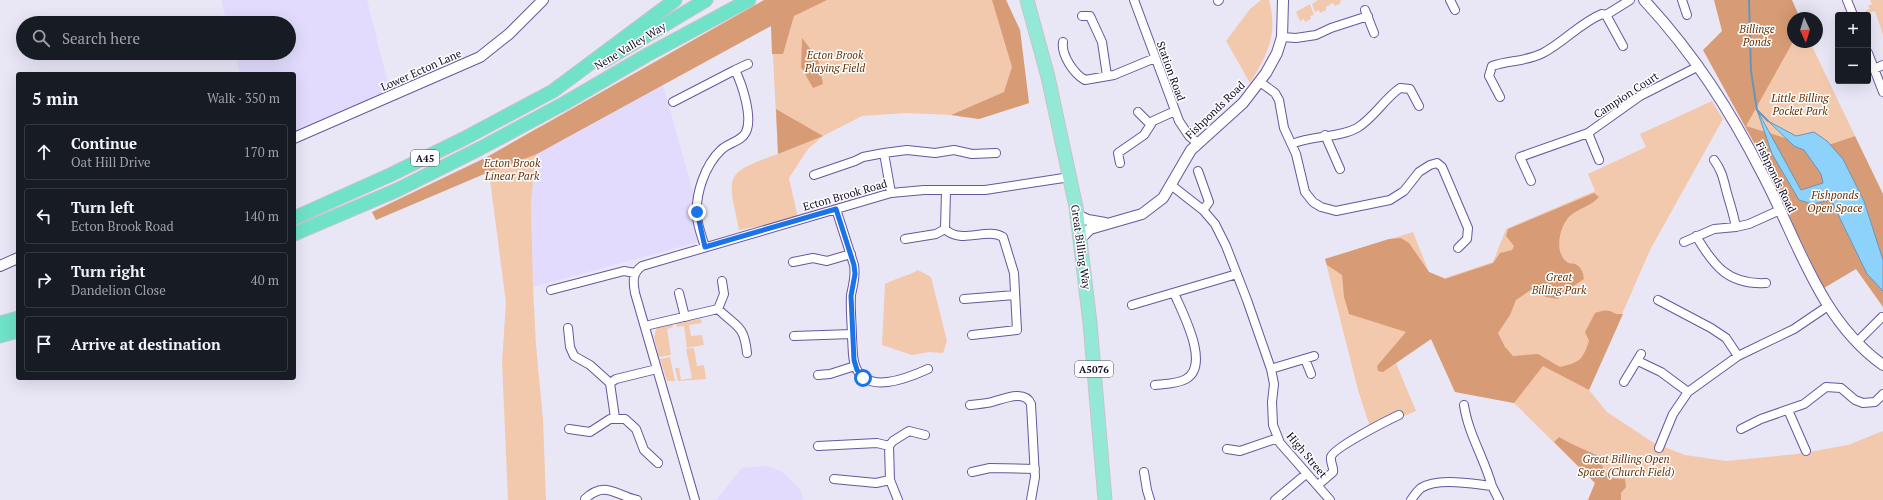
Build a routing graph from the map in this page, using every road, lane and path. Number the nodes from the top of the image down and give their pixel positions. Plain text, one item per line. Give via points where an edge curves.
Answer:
1 (543, 0) edge
2 (675, 0) edge
3 (706, 0) edge
4 (731, 0) edge
5 (749, 0) edge
6 (1027, 0) edge
7 (1134, 0) edge
8 (1283, 0) edge
9 (1450, 0) edge
10 (1630, 0) edge
11 (1644, 0) edge
12 (1682, 0) edge
13 (1847, 0) edge
14 (1455, 10) dead end
15 (1852, 12) edge
16 (1606, 15) junction
17 (1687, 15) dead end
18 (1082, 16) dead end
19 (1374, 33) dead end
20 (1282, 37) junction
21 (1063, 42) dead end
22 (1623, 46) dead end
23 (647, 55) junction
24 (1155, 58) junction
25 (1871, 61) edge
26 (748, 64) dead end
27 (1883, 65) edge
28 (1699, 66) junction
29 (1874, 69) junction
30 (735, 70) junction
31 (1107, 76) junction
32 (1260, 82) junction
33 (553, 91) junction
34 (1883, 92) edge
35 (1500, 97) dead end
36 (673, 102) dead end
37 (1418, 106) dead end
38 (1175, 111) junction
39 (1138, 112) dead end
40 (1150, 124) junction
41 (1588, 133) junction
42 (1325, 135) junction
43 (296, 137) edge
44 (1198, 143) junction
45 (1292, 144) junction
46 (884, 153) junction
47 (996, 153) dead end
48 (1599, 160) dead end
49 (1714, 160) dead end
50 (1120, 163) dead end
51 (1340, 169) dead end
52 (1198, 171) dead end
53 (814, 175) dead end
54 (1070, 177) junction
55 (1531, 181) dead end
56 (1171, 185) junction
57 (946, 191) junction
58 (890, 193) junction
59 (836, 209) junction
60 (1204, 210) junction
61 (1780, 210) junction
62 (1077, 214) junction
63 (296, 217) edge
64 (1107, 223) junction
65 (1736, 227) junction
66 (946, 229) junction
67 (296, 233) edge
68 (1696, 236) junction
69 (905, 239) dead end
70 (1080, 239) junction
71 (1684, 242) dead end
72 (705, 247) junction
73 (1458, 248) dead end
74 (851, 254) junction
75 (16, 259) edge
76 (793, 262) dead end
77 (0, 266) edge
78 (635, 273) junction
79 (1237, 274) junction
80 (722, 281) dead end
81 (1766, 283) dead end
82 (551, 290) dead end
83 (679, 292) dead end
84 (1174, 293) junction
85 (1015, 295) junction
86 (964, 299) dead end
87 (1658, 300) dead end
88 (1132, 305) dead end
89 (1828, 306) junction
90 (718, 309) junction
91 (685, 317) junction
92 (1882, 317) edge
93 (16, 319) edge
94 (0, 323) edge
95 (645, 326) junction
96 (568, 328) dead end
97 (16, 332) edge
98 (852, 334) junction
99 (972, 335) dead end
100 (0, 336) edge
101 (794, 336) dead end
102 (1857, 342) junction
103 (747, 353) dead end
104 (1314, 356) dead end
105 (1738, 356) junction
106 (1305, 359) junction
107 (1883, 365) edge
108 (855, 366) junction
109 (658, 369) junction
110 (928, 369) dead end
111 (1271, 369) junction
112 (1311, 374) dead end
113 (818, 375) dead end
114 (1624, 382) dead end
115 (610, 383) junction
116 (1155, 385) dead end
117 (1688, 392) junction
118 (1883, 394) edge
119 (970, 405) dead end
120 (1464, 405) dead end
121 (1788, 410) junction
122 (1399, 415) dead end
123 (615, 418) junction
124 (1741, 428) dead end
125 (569, 429) dead end
126 (925, 435) dead end
127 (1278, 438) junction
128 (818, 446) dead end
129 (889, 446) junction
130 (1659, 448) dead end
131 (1227, 449) dead end
132 (1806, 451) dead end
133 (658, 463) dead end
134 (1034, 469) junction
135 (972, 472) dead end
136 (1144, 472) dead end
137 (1306, 474) junction
138 (834, 479) dead end
139 (890, 480) junction
140 (1318, 485) junction
141 (1492, 486) junction
142 (585, 499) dead end
143 (1105, 499) edge
144 (636, 500) edge
145 (695, 500) edge
146 (898, 500) edge
147 (1031, 500) edge
148 (1150, 500) edge
149 (1275, 500) edge
150 (1330, 500) edge
151 (1411, 500) edge
152 (1499, 500) edge

1 - 43 street, Lower Ecton Lane via 509,34 480,57
2 - 33 highway
3 - 33 highway, Nene Valley Way / A45
4 - 23 highway, Nene Valley Way / A45
5 - 23 highway
6 - 54 main road, Great Billing Way / A5076 via 1048,77
7 - 24 street, Station Road
8 - 20 street, Fishponds Road
9 - 14 street
10 - 16 street
11 - 28 street, Fishponds Road
12 - 17 street
13 - 15 street
16 - 22 street
16 - 35 street via 1591,18 1558,44 1529,59 1492,66 1489,76
18 - 31 street via 1090,16 1098,31 1104,49
19 - 20 street via 1367,13 1316,36
20 - 32 street, Fishponds Road via 1277,53
21 - 31 street via 1063,49 1071,65 1082,78 1088,80
23 - 67 highway, A45 via 479,149 397,190
24 - 31 street
24 - 38 street, Station Road
25 - 29 street
26 - 30 street
27 - 29 street
28 - 41 street, Campion Court via 1640,96
28 - 61 street, Fishponds Road via 1745,140
29 - 34 street
30 - 36 street
30 - 72 street via 745,93 747,128 742,138 722,149 707,169 697,212
32 - 44 street, Fishponds Road via 1243,102
32 - 45 street via 1275,93 1279,100 1284,128
33 - 63 highway, A45 via 384,178
37 - 42 street via 1410,88 1400,88 1387,98 1369,119 1356,128
38 - 40 street
38 - 44 street, Station Road via 1184,130
39 - 40 street
40 - 50 street via 1144,135 1115,152
41 - 48 street, Campion Court
41 - 55 street, Campion Court via 1520,157
42 - 45 street
42 - 51 street
44 - 56 street, Fishponds Road via 1191,150
45 - 73 street via 1307,194 1317,205 1331,211 1390,200 1404,191 1426,167 1435,163 1442,167 1468,228 1467,239
46 - 47 street via 907,150 935,153 954,150 972,154
46 - 53 street via 863,157
46 - 58 street
49 - 65 street via 1723,174
52 - 60 street via 1210,202
54 - 57 street, Ecton Brook Road via 996,189
54 - 62 main road, Great Billing Way / A5076
56 - 60 street
56 - 64 street, Fishponds Road via 1163,198 1151,209 1136,216
57 - 58 street, Ecton Brook Road
57 - 66 street
58 - 59 street, Ecton Brook Road
59 - 72 street, Ecton Brook Road
59 - 74 street
60 - 79 street via 1223,238
61 - 65 street
61 - 89 street, Fishponds Road via 1816,287
62 - 64 street, Fishponds Road via 1088,220
62 - 70 main road, Great Billing Way / A5076
64 - 70 street, Fishponds Road via 1090,229
65 - 68 street via 1714,229
66 - 69 street via 936,234
66 - 85 street via 954,236 993,234 1003,237 1014,273
68 - 71 street
68 - 81 street via 1710,259 1724,273 1746,282
70 - 143 main road, Great Billing Way / A5076
72 - 78 street, Ecton Brook Road via 642,266
74 - 76 street via 827,261 813,258
74 - 98 street via 855,274 851,296
75 - 77 street
78 - 82 street via 624,271
78 - 95 street via 635,293
79 - 84 street
79 - 111 street, High Street
80 - 90 street via 724,294
83 - 91 street
84 - 88 street
84 - 116 street via 1191,336 1196,363 1193,372 1186,379
85 - 86 street
85 - 99 street via 1017,330
87 - 105 street via 1726,338
89 - 102 street, Fishponds Road
89 - 105 street via 1794,329
90 - 91 street
90 - 103 street via 739,326 746,340
91 - 95 street
92 - 102 street
93 - 94 highway
95 - 109 street
96 - 115 street via 570,347 574,356 590,365
97 - 100 highway
98 - 101 street
98 - 108 street
102 - 107 street, Fishponds Road
104 - 106 street
105 - 117 street
106 - 111 street
106 - 112 street
108 - 110 street via 867,380 886,382
108 - 113 street
109 - 115 street via 616,379
109 - 145 street
111 - 127 street, High Street via 1274,384 1273,419
114 - 117 street via 1640,358
115 - 123 street
117 - 130 street via 1673,414
118 - 121 street via 1874,402 1863,403 1855,400 1841,388 1826,387 1804,404
119 - 134 street via 994,402 1006,397 1027,398 1031,404
120 - 141 street via 1466,419 1486,464
121 - 124 street
121 - 132 street
122 - 140 street via 1365,433 1334,454 1331,460 1333,472
123 - 125 street via 606,420 590,432
123 - 133 street via 633,425 639,433 644,450
126 - 129 street via 909,431 892,441
127 - 131 street via 1240,451
127 - 137 street, High Street
128 - 129 street via 877,443
129 - 139 street
134 - 135 street via 990,468
134 - 147 street
136 - 148 street
137 - 140 street, High Street
137 - 149 street
138 - 139 street via 876,483
139 - 146 street
140 - 150 street, High Street
141 - 151 street via 1450,482 1427,485
141 - 152 street
142 - 144 street via 593,491 605,489

